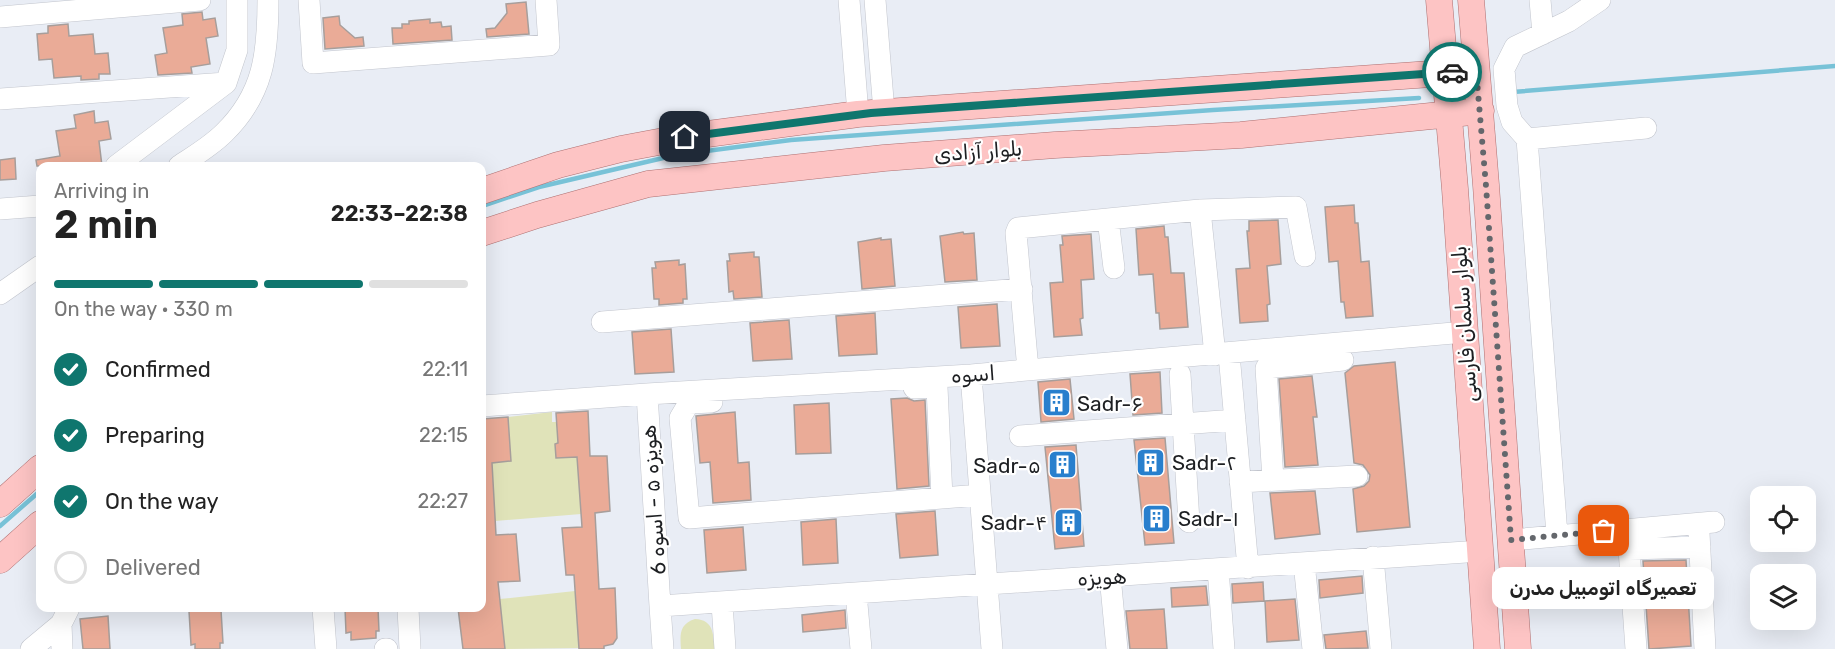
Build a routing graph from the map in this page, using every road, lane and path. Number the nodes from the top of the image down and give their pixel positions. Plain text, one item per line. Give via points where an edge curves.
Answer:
1 (200, 0) edge
2 (237, 0) edge
3 (268, 0) edge
4 (309, 0) edge
5 (546, 0) edge
6 (849, 0) edge
7 (875, 0) edge
8 (1439, 0) edge
9 (1471, 0) edge
10 (1540, 0) edge
11 (1600, 0) edge
12 (0, 17) edge
13 (1543, 34) junction
14 (1476, 69) junction
15 (881, 70) junction
16 (1446, 72) junction
17 (855, 73) junction
18 (226, 83) junction
19 (0, 99) edge
20 (1481, 111) junction
21 (884, 112) junction
22 (858, 114) junction
23 (1449, 115) junction
24 (1646, 128) dead end
25 (1527, 139) junction
26 (121, 162) edge
27 (185, 162) edge
28 (1486, 186) junction
29 (1455, 189) junction
30 (486, 190) edge
31 (36, 206) edge
32 (0, 209) edge
33 (1200, 210) junction
34 (1108, 219) junction
35 (486, 232) edge
36 (1305, 256) dead end
37 (1114, 268) dead end
38 (36, 269) edge
39 (1022, 289) junction
40 (0, 294) edge
41 (602, 322) dead end
42 (1465, 332) junction
43 (1222, 354) junction
44 (1343, 360) dead end
45 (1028, 370) junction
46 (1180, 374) dead end
47 (971, 375) junction
48 (647, 394) junction
49 (486, 406) edge
50 (1235, 420) junction
51 (1183, 424) junction
52 (1020, 436) dead end
53 (36, 472) edge
54 (1357, 476) dead end
55 (1273, 480) junction
56 (1240, 482) junction
57 (980, 495) junction
58 (942, 498) junction
59 (0, 504) edge
60 (1189, 522) dead end
61 (36, 528) edge
62 (1557, 535) junction
63 (1511, 540) junction
64 (1700, 547) junction
65 (1481, 551) junction
66 (1373, 557) junction
67 (0, 560) edge
68 (1304, 563) junction
69 (1248, 568) junction
70 (1218, 569) junction
71 (1110, 576) junction
72 (986, 583) junction
73 (856, 592) junction
74 (722, 603) junction
75 (660, 606) junction
76 (323, 612) edge
77 (408, 612) edge
78 (65, 616) edge
79 (31, 649) edge
80 (62, 649) edge
81 (326, 649) edge
82 (410, 649) edge
83 (663, 649) edge
84 (725, 649) edge
85 (861, 649) edge
86 (992, 649) edge
87 (1117, 649) edge
88 (1224, 649) edge
89 (1313, 649) edge
90 (1381, 649) edge
91 (1487, 649) edge
92 (1518, 649) edge
93 (1636, 649) edge
94 (1706, 649) edge

1 - 12 street
2 - 18 street via 237,50
3 - 27 street via 268,42 258,86 224,135
4 - 5 street via 313,63 549,45
6 - 17 street
7 - 15 street
8 - 16 main road, بلوار سلمان فارسی
9 - 14 main road, بلوار سلمان فارسی
10 - 13 street
11 - 13 street
13 - 25 street via 1515,47 1503,69 1512,122
14 - 16 main road
14 - 20 main road, بلوار سلمان فارسی
15 - 17 street via 869,79
15 - 21 street
16 - 21 main road
16 - 23 main road, بلوار سلمان فارسی
17 - 22 street
18 - 19 street
18 - 26 street
20 - 23 main road, بلوار آزادی
20 - 28 main road, بلوار سلمان فارسی
21 - 22 main road
22 - 30 main road via 621,149
23 - 29 main road, بلوار سلمان فارسی
23 - 35 main road, بلوار آزادی via 1241,135 884,158 670,182
24 - 25 street
25 - 62 street
28 - 29 main road
28 - 63 main road, بلوار سلمان فارسی
29 - 42 main road, بلوار سلمان فارسی
31 - 32 street
33 - 34 street
33 - 36 street via 1296,207
33 - 43 street
34 - 37 street
34 - 39 street via 1018,228
38 - 40 street
39 - 41 street
39 - 45 street
42 - 43 street, اسوه
42 - 65 main road, بلوار سلمان فارسی
43 - 45 street, اسوه
43 - 50 street
44 - 55 street via 1266,368
45 - 47 street, اسوه
46 - 51 street
47 - 48 street, اسوه
47 - 57 street
48 - 49 street, اسوه
48 - 75 street, هویزه ۵ - اسوه 6 via 650,581
50 - 51 street
50 - 56 street
51 - 52 street
51 - 60 street
53 - 59 main road
54 - 55 street
55 - 56 street
56 - 69 street
57 - 58 street
57 - 72 street
58 - 58 street via 937,387 689,403 680,418 689,518
61 - 67 main road
62 - 63 street
62 - 64 street via 1706,523
63 - 92 main road, بلوار سلمان فارسی
64 - 93 street via 1629,549
64 - 94 street
65 - 66 street, هویزه
65 - 91 main road, بلوار سلمان فارسی
66 - 68 street, هویزه
66 - 90 street
68 - 69 street, هویزه
68 - 89 street
69 - 70 street, هویزه
70 - 71 street, هویزه
70 - 88 street
71 - 72 street, هویزه
71 - 87 street
72 - 73 street, هویزه
72 - 86 street
73 - 74 street, هویزه
73 - 85 street
74 - 75 street, هویزه
74 - 84 street
75 - 83 street
76 - 81 street
77 - 82 street
78 - 79 street
78 - 80 street

